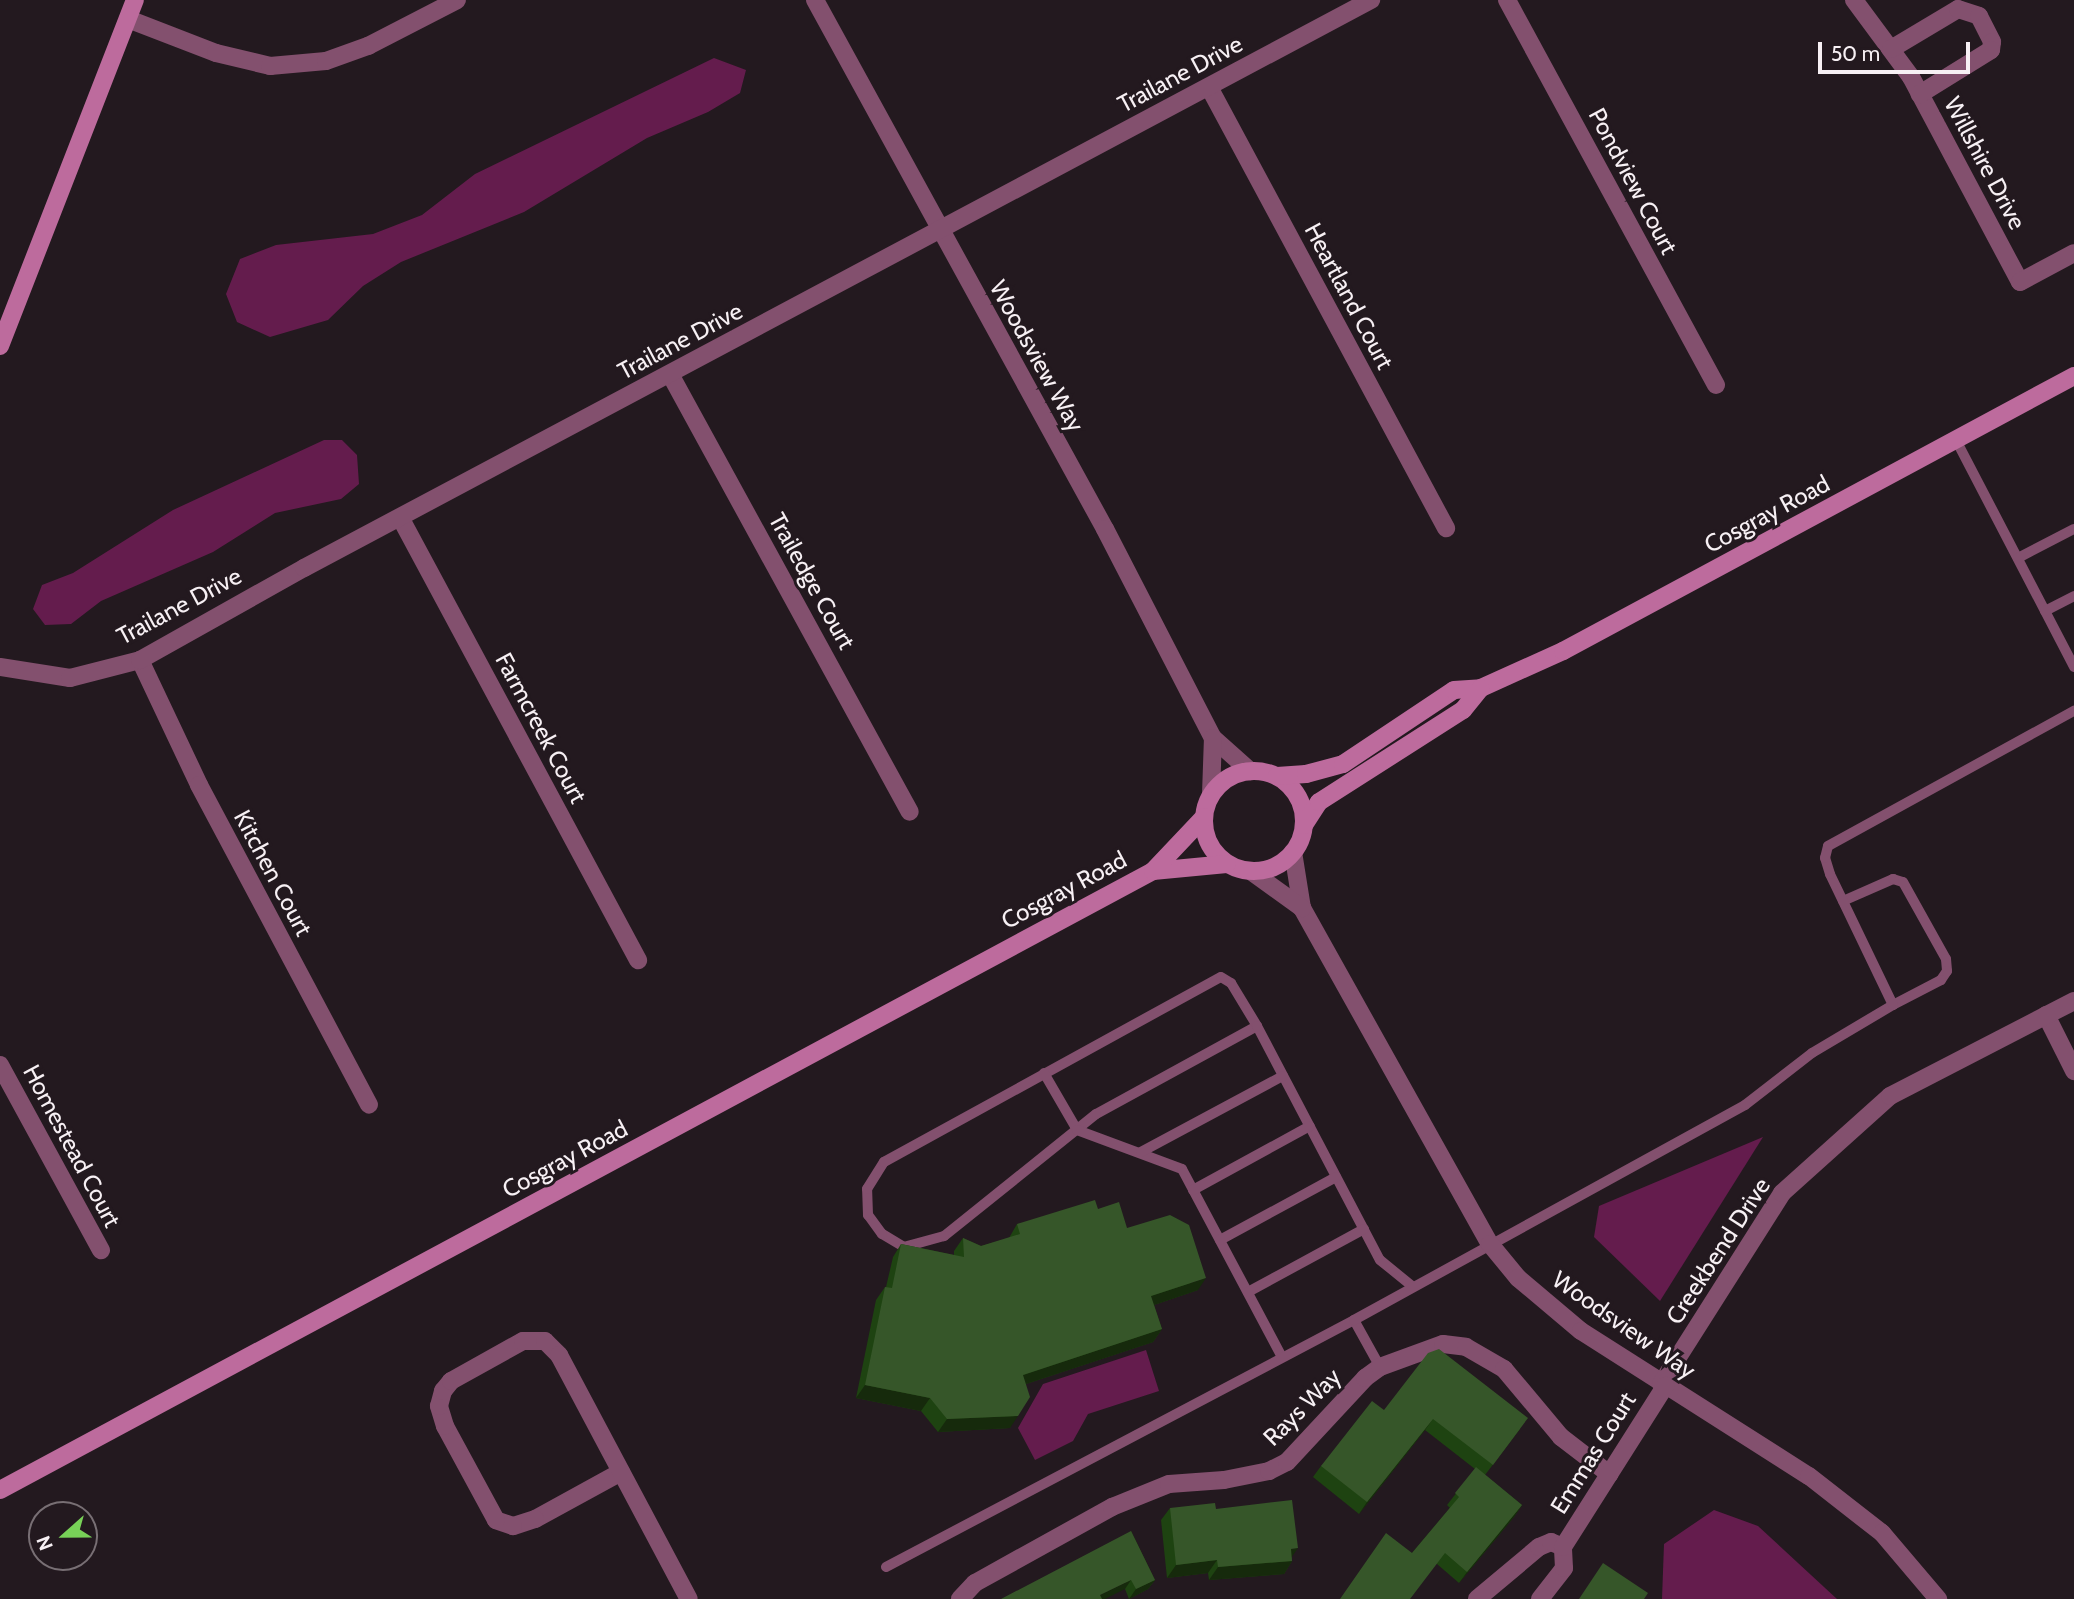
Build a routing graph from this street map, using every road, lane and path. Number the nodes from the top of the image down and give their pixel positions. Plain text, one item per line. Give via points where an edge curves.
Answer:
1 (135, 0) edge
2 (457, 0) edge
3 (815, 0) edge
4 (1371, 0) edge
5 (1507, 0) edge
6 (1854, 0) edge
7 (128, 19) junction
8 (1891, 49) junction
9 (1209, 87) junction
10 (1920, 94) junction
11 (938, 230) junction
12 (2074, 253) edge
13 (0, 346) edge
14 (670, 374) junction
15 (2074, 376) edge
16 (1716, 385) dead end
17 (1956, 440) junction
18 (401, 519) junction
19 (1446, 528) dead end
20 (2074, 529) edge
21 (2018, 558) junction
22 (2074, 596) edge
23 (2045, 611) junction
24 (140, 660) junction
25 (0, 667) edge
26 (2074, 667) edge
27 (1481, 688) junction
28 (2074, 711) edge
29 (1213, 738) junction
30 (1250, 771) junction
31 (1277, 776) junction
32 (1211, 794) junction
33 (910, 812) dead end
34 (1203, 817) junction
35 (1304, 825) junction
36 (1293, 852) junction
37 (1227, 864) junction
38 (1153, 871) junction
39 (1252, 872) junction
40 (1843, 901) junction
41 (1302, 908) junction
42 (638, 960) dead end
43 (2074, 1001) edge
44 (1893, 1006) junction
45 (2046, 1016) junction
46 (1257, 1026) junction
47 (0, 1065) edge
48 (2074, 1071) edge
49 (1044, 1073) junction
50 (1283, 1076) junction
51 (369, 1105) dead end
52 (1310, 1126) junction
53 (1077, 1130) junction
54 (1141, 1152) junction
55 (1336, 1177) junction
56 (1193, 1190) junction
57 (1364, 1229) junction
58 (1220, 1240) junction
59 (1490, 1244) junction
60 (101, 1250) dead end
61 (1412, 1286) junction
62 (1248, 1292) junction
63 (1354, 1320) junction
64 (1282, 1357) junction
65 (1380, 1367) junction
66 (1663, 1385) junction
67 (621, 1472) junction
68 (1609, 1474) junction
69 (0, 1490) edge
70 (1563, 1547) junction
71 (886, 1567) dead end
72 (689, 1599) edge
73 (960, 1599) edge
74 (1478, 1599) edge
75 (1541, 1599) edge
76 (1938, 1599) edge

1 - 7 main road
2 - 7 street via 368,46 326,61 270,66 216,53
3 - 11 street, Woodsview Way
4 - 9 street, Trailane Drive
5 - 16 street, Pondview Court
6 - 8 street, Willshire Drive
7 - 13 main road
8 - 10 street, Willshire Drive
8 - 10 street via 1958,9 1979,16 1992,42 1991,50
9 - 11 street, Trailane Drive
9 - 19 street, Heartland Court
10 - 12 street, Willshire Drive via 2020,282
11 - 14 street, Trailane Drive
11 - 29 street, Woodsview Way via 1105,529
14 - 18 street, Trailane Drive
14 - 33 street, Trailedge Court
15 - 17 main road, Cosgray Road
17 - 21 lane
17 - 27 main road, Cosgray Road via 1563,651
18 - 24 street, Trailane Drive
18 - 42 street, Farmcreek Court
20 - 21 lane
21 - 23 lane
22 - 23 lane
23 - 26 lane
24 - 25 street, Trailane Drive via 70,678
24 - 51 street, Kitchen Court via 205,797
27 - 31 main road, Cosgray Road via 1454,691 1343,764
27 - 35 main road, Cosgray Road via 1463,710 1319,802
28 - 40 lane via 1836,839 1825,858
29 - 30 street, Woodsview Way
29 - 32 street, Woodsview Way
30 - 31 main road
30 - 32 main road via 1228,778
31 - 35 main road via 1300,802
32 - 34 main road
34 - 37 main road via 1209,843
34 - 38 main road, Cosgray Road
35 - 36 main road
36 - 39 main road via 1282,863
36 - 41 street, Woodsview Way
37 - 38 main road, Cosgray Road
37 - 39 main road
38 - 69 main road, Cosgray Road
39 - 41 street, Woodsview Way
40 - 44 lane
40 - 44 lane via 1893,879 1903,882 1946,959 1947,971 1941,980
41 - 59 street, Woodsview Way
43 - 45 street, Creekbend Drive
44 - 59 lane via 1812,1053 1745,1105
45 - 48 street
45 - 66 street, Creekbend Drive via 1890,1096 1782,1193
46 - 49 lane via 1231,982 1221,977
46 - 50 lane
46 - 53 lane via 1132,1091
47 - 60 street, Homestead Court
49 - 53 lane
49 - 53 lane via 884,1162 867,1189 868,1215 892,1242 904,1247 930,1243
50 - 52 lane
50 - 54 lane
52 - 55 lane
52 - 56 lane
53 - 54 lane
54 - 56 lane via 1182,1169
55 - 57 lane
55 - 58 lane
56 - 58 lane
57 - 61 lane via 1380,1260
57 - 62 lane
58 - 62 lane
59 - 61 lane
59 - 66 street, Woodsview Way via 1548,1305
61 - 63 lane
62 - 64 lane
63 - 64 lane
63 - 65 lane
64 - 71 lane
65 - 68 street, Rays Way via 1444,1344 1485,1355 1520,1386 1561,1437
65 - 73 street, Rays Way via 1287,1462 1269,1471 1224,1480 1169,1484 1112,1507 975,1583
66 - 68 street, Emmas Court
66 - 76 street, Woodsview Way via 1809,1476 1871,1525
67 - 67 street via 559,1355 545,1341 523,1341 451,1381 443,1391 439,1406 445,1426 496,1520 513,1526 535,1519
67 - 72 street
68 - 70 street, Emmas Court
70 - 74 street, Emmas Court via 1551,1542 1539,1547
70 - 75 street, Emmas Court via 1564,1568

